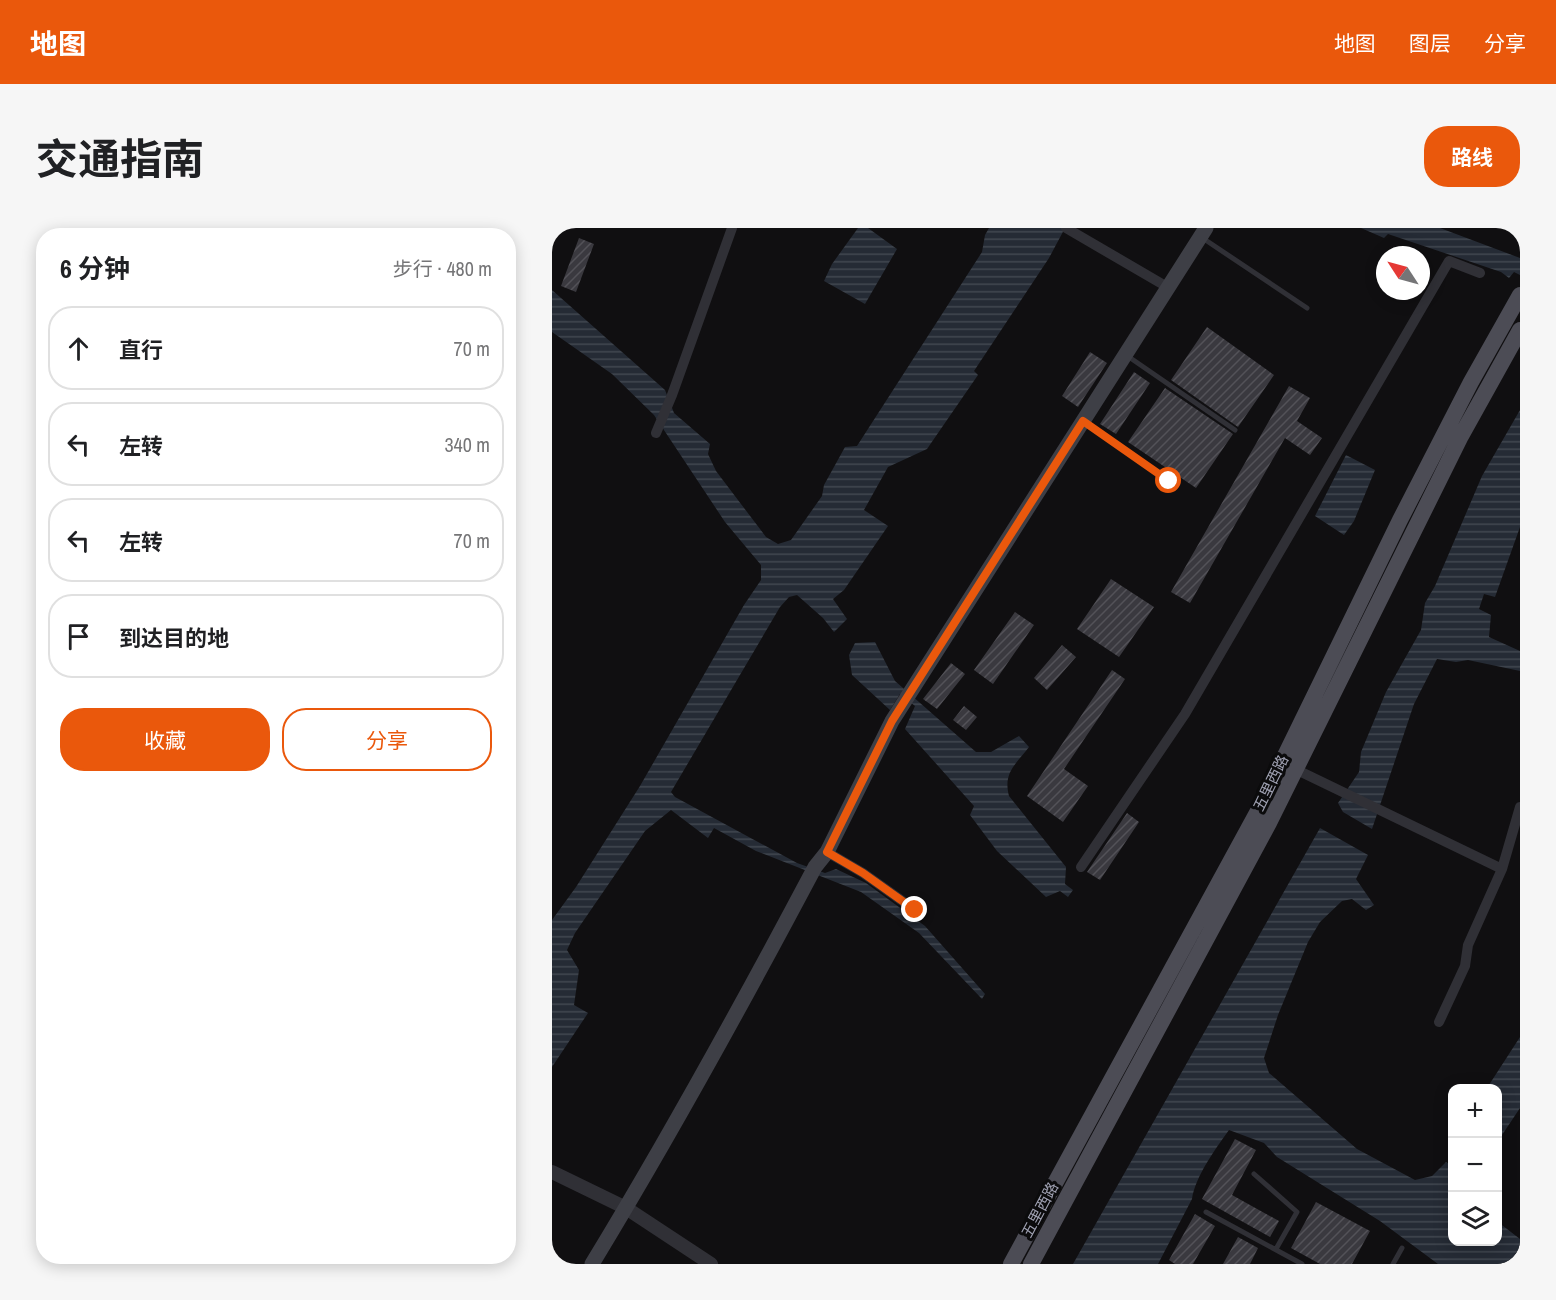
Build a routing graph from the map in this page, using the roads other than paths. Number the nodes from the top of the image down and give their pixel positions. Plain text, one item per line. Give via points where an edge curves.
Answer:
1 (732, 228) edge
2 (1066, 228) edge
3 (1204, 233) edge
4 (1480, 273) dead end
5 (1169, 288) junction
6 (1520, 295) edge
7 (1307, 308) dead end
8 (1520, 330) edge
9 (1126, 355) junction
10 (1083, 421) junction
11 (657, 430) dead end
12 (1235, 430) dead end
13 (1169, 481) dead end
14 (1295, 770) junction
15 (1520, 807) edge
16 (827, 852) junction
17 (1081, 867) dead end
18 (1502, 869) junction
19 (915, 910) dead end
20 (1439, 1022) dead end
21 (552, 1172) edge
22 (1254, 1174) dead end
23 (626, 1208) junction
24 (1206, 1212) dead end
25 (1402, 1248) dead end
26 (1276, 1250) junction
27 (592, 1264) edge
28 (711, 1264) edge
29 (1011, 1264) edge
30 (1031, 1264) edge
31 (1302, 1264) edge
32 (1393, 1264) edge

1 - 11 street
2 - 5 street
3 - 5 main road
3 - 7 lane
4 - 17 street via 1449,261 1191,705
5 - 9 main road
6 - 29 main road, 五里西路 via 1400,520 1258,809
8 - 14 main road, 五里西路 via 1461,436
9 - 10 main road
9 - 12 lane
10 - 13 lane
10 - 16 main road via 892,721
14 - 18 street
14 - 30 main road, 五里西路
15 - 18 street
16 - 19 street
16 - 23 main road via 815,867
18 - 20 street
21 - 23 street
22 - 26 lane via 1297,1212
23 - 27 main road
23 - 28 street
24 - 26 lane
25 - 32 lane
26 - 31 lane

